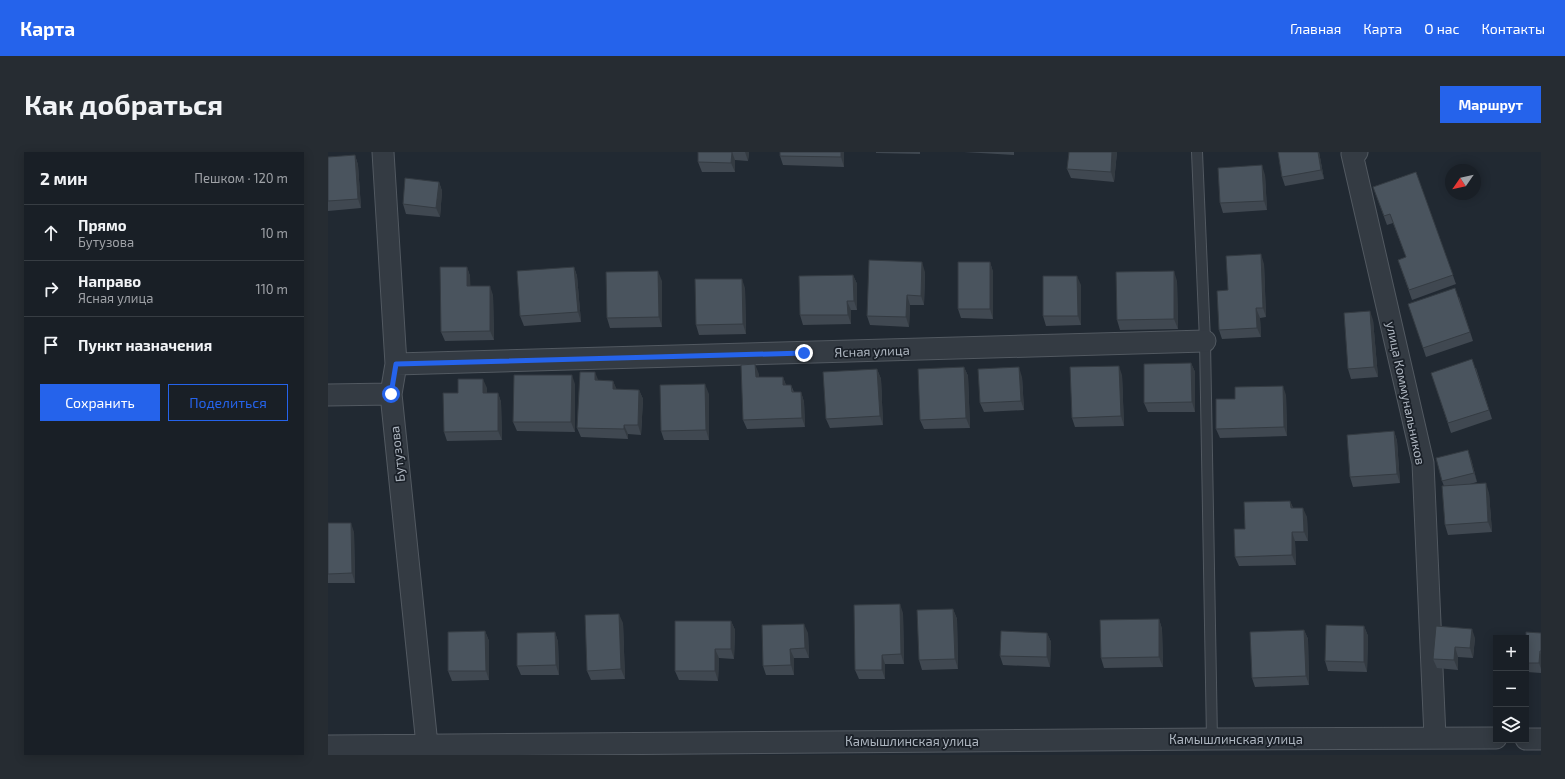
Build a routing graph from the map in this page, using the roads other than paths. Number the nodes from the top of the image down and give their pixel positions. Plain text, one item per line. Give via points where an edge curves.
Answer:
1 (383, 152) edge
2 (1196, 152) edge
3 (1357, 152) edge
4 (1205, 341) junction
5 (396, 364) junction
6 (391, 394) junction
7 (328, 396) edge
8 (1435, 737) junction
9 (1493, 738) edge
10 (1212, 739) junction
11 (1529, 739) edge
12 (1541, 739) edge
13 (328, 746) edge
14 (428, 750) edge

1 - 5 street, Бутузова
2 - 4 lane
3 - 8 street, улица Коммунальников via 1352,154 1423,463
4 - 5 street, Ясная улица
4 - 10 lane
5 - 6 street, Бутузова
6 - 7 street
6 - 14 street, Бутузова
8 - 9 street, Камышлинская улица
8 - 10 street, Камышлинская улица
10 - 14 street, Камышлинская улица
11 - 12 street
13 - 14 street, Камышлинская улица

